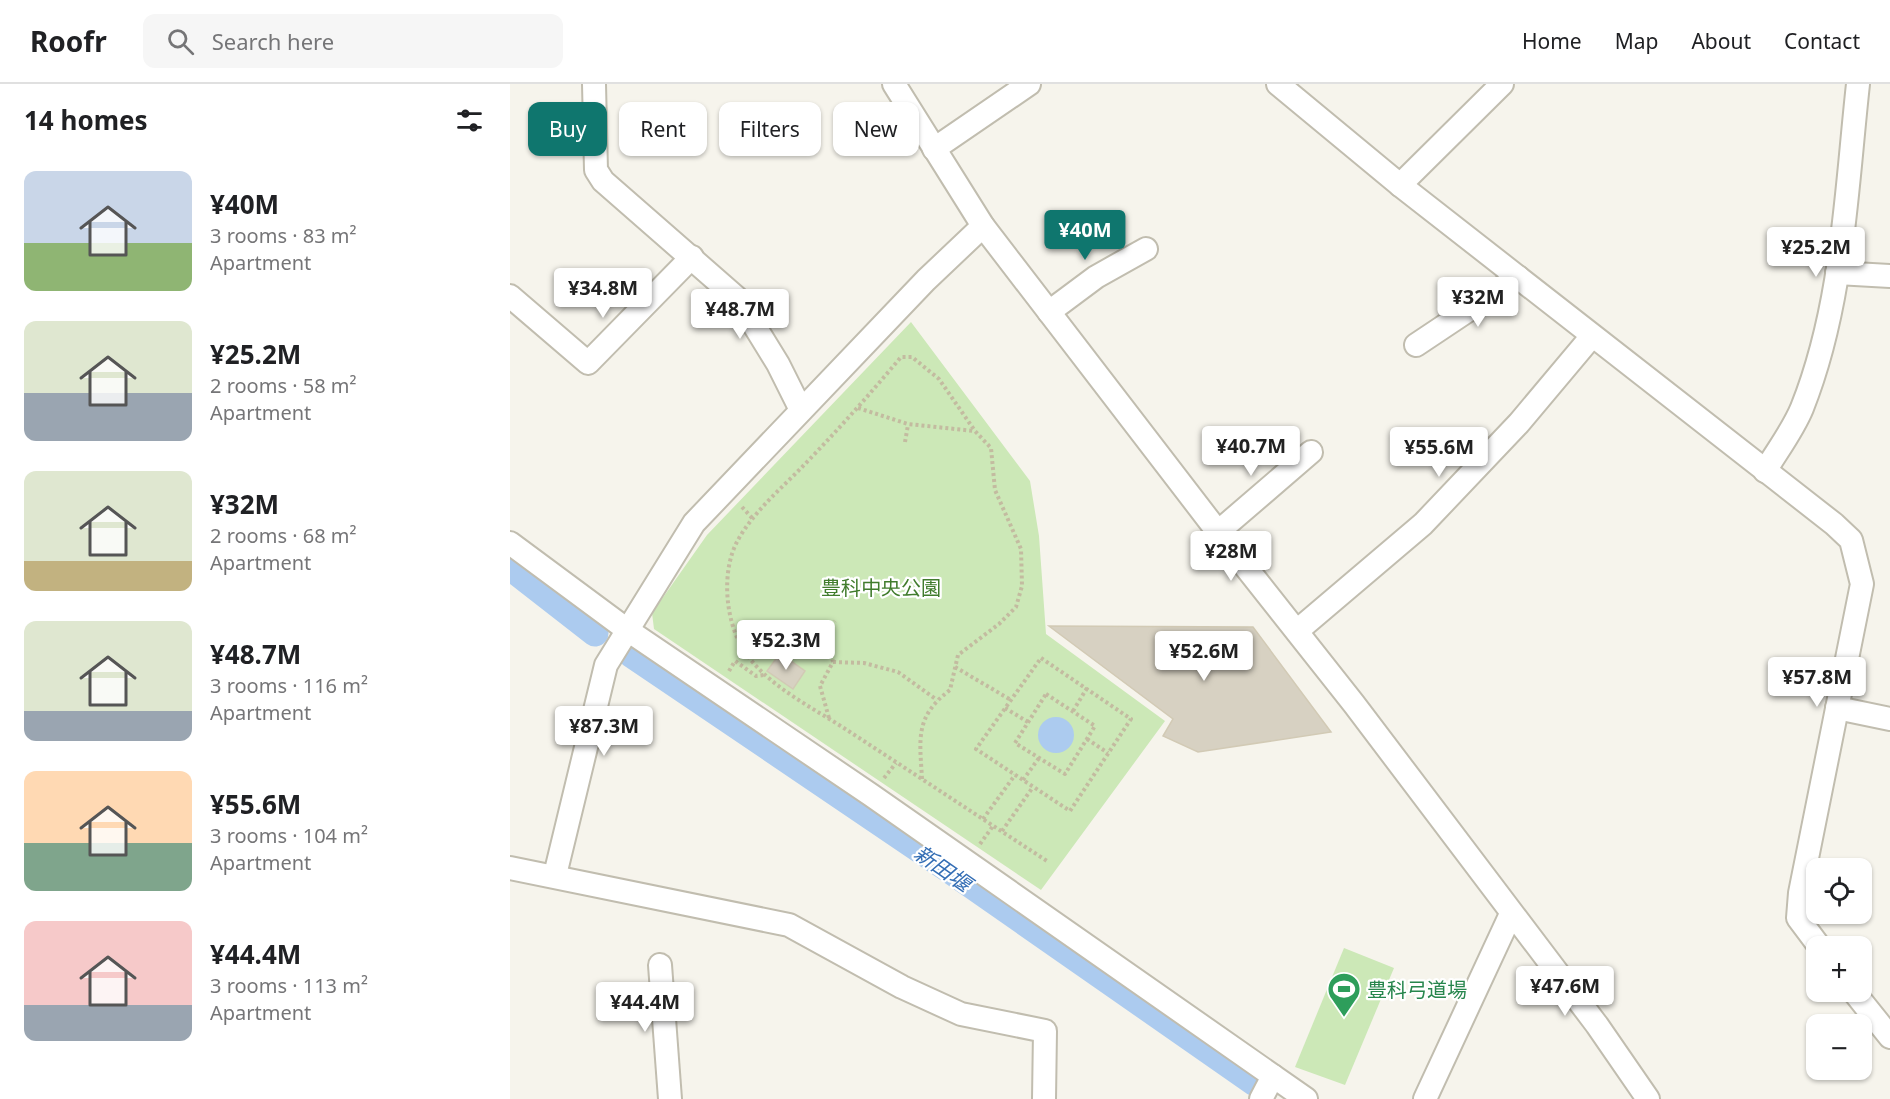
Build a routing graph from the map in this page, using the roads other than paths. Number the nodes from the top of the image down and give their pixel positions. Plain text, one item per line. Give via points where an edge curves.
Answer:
1 (594, 84) edge
2 (894, 84) edge
3 (1029, 84) edge
4 (1278, 84) edge
5 (1502, 84) edge
6 (1858, 84) edge
7 (934, 149) junction
8 (1400, 185) junction
9 (982, 226) junction
10 (1146, 249) dead end
11 (692, 257) junction
12 (1837, 273) junction
13 (1890, 276) edge
14 (1518, 278) junction
15 (510, 296) edge
16 (1049, 312) junction
17 (1592, 336) junction
18 (1416, 345) dead end
19 (801, 410) junction
20 (1311, 452) dead end
21 (1765, 471) junction
22 (1218, 532) junction
23 (510, 543) edge
24 (626, 628) junction
25 (1297, 632) junction
26 (1837, 708) junction
27 (1890, 719) edge
28 (510, 868) edge
29 (555, 875) junction
30 (1511, 914) junction
31 (1812, 936) edge
32 (660, 965) dead end
33 (1862, 1002) edge
34 (1890, 1036) edge
35 (1274, 1076) junction
36 (670, 1099) edge
37 (1044, 1099) edge
38 (1261, 1099) edge
39 (1306, 1099) edge
40 (1425, 1099) edge
41 (1648, 1099) edge

1 - 11 street via 596,170 603,181
2 - 7 street
3 - 7 street
4 - 8 street
5 - 8 street
6 - 12 street
7 - 9 street
8 - 14 street
9 - 16 street
9 - 19 street
10 - 16 street
11 - 15 street via 588,363
11 - 19 street via 738,299
12 - 13 street
12 - 21 street via 1826,338 1801,410
14 - 17 street
14 - 18 street
16 - 22 street
17 - 21 street
17 - 25 street via 1519,423 1423,524
19 - 24 street via 694,523
20 - 22 street
21 - 26 street via 1851,540 1862,584
22 - 25 street
23 - 24 street
24 - 29 street via 606,664
24 - 35 street
25 - 30 street
26 - 27 street
26 - 31 street via 1800,893 1798,918
28 - 29 street
29 - 37 street via 789,925 902,987 961,1014 1045,1031
30 - 40 street
30 - 41 street via 1597,1025
32 - 36 street
33 - 34 street
35 - 38 street
35 - 39 street

